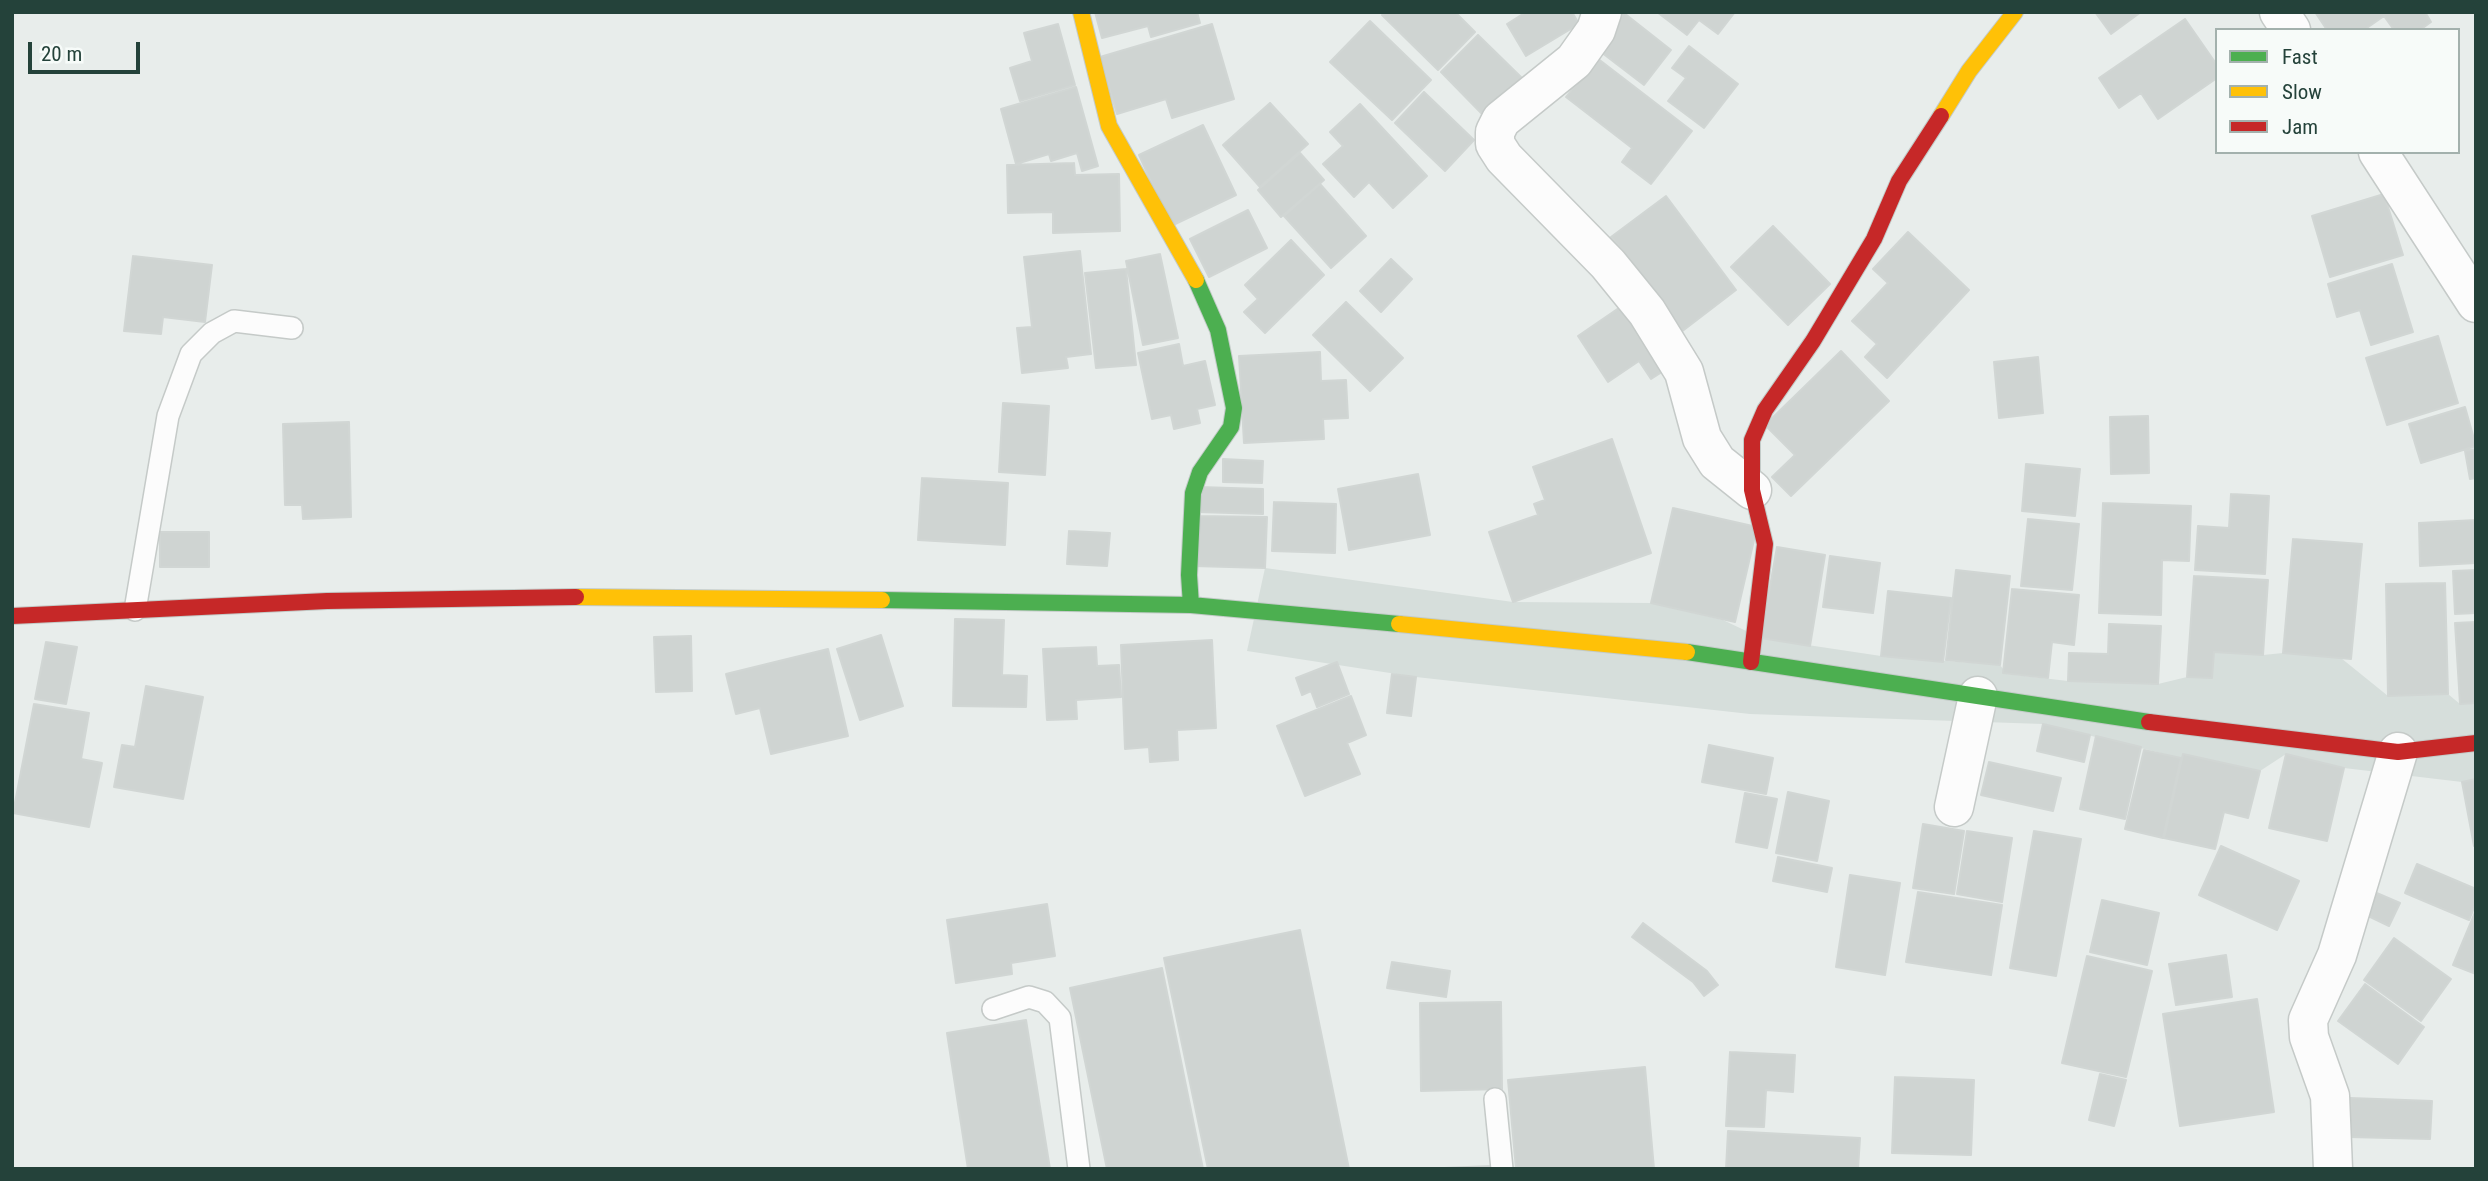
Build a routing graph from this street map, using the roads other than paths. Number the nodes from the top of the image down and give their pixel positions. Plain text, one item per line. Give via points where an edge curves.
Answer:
1 (1081, 12) edge
2 (1602, 12) edge
3 (2015, 12) edge
4 (2279, 12) edge
5 (2290, 28) edge
6 (2379, 154) edge
7 (2476, 303) edge
8 (292, 328) dead end
9 (1752, 490) junction
10 (1191, 605) junction
11 (135, 610) junction
12 (12, 616) edge
13 (1751, 662) junction
14 (1978, 696) junction
15 (2476, 743) edge
16 (2398, 752) junction
17 (1954, 807) dead end
18 (993, 1010) dead end
19 (1495, 1098) dead end
20 (1079, 1169) edge
21 (1502, 1169) edge
22 (2333, 1169) edge

1 - 10 street via 1110,126 1188,262 1213,319 1234,408 1231,427 1200,472 1193,493
2 - 9 street via 1597,30 1574,61 1501,120 1495,144 1647,312 1684,372 1702,438 1717,462
3 - 9 street via 1969,71 1899,181 1874,239 1765,410 1752,440
4 - 5 street
6 - 7 street
8 - 11 lane via 234,321 212,333 191,354 168,416
9 - 13 street via 1765,544
10 - 11 street via 656,596 327,601
10 - 13 street via 1661,648
11 - 12 street
13 - 14 street
14 - 16 street
14 - 17 street
15 - 16 street
16 - 22 street via 2337,955 2308,1020 2309,1037 2330,1096
18 - 20 lane via 1029,997 1045,1002 1060,1018
19 - 21 lane

